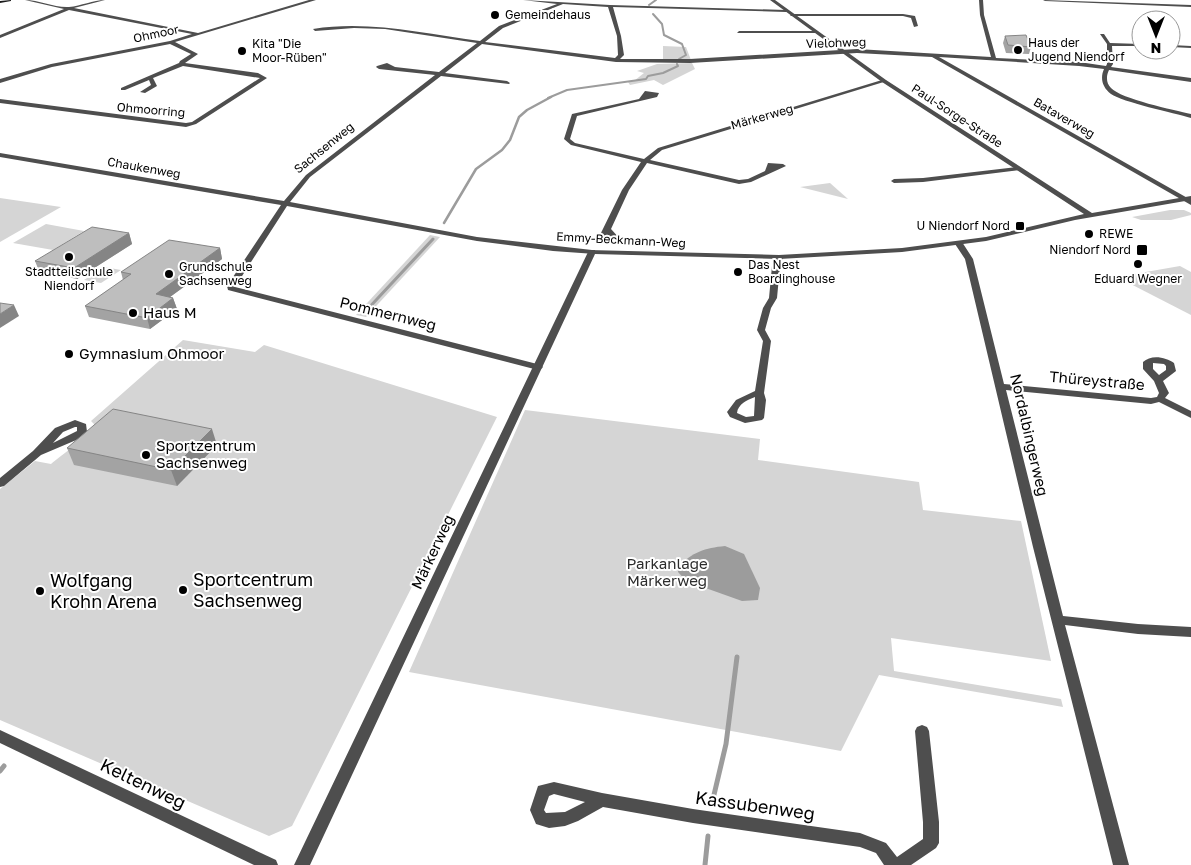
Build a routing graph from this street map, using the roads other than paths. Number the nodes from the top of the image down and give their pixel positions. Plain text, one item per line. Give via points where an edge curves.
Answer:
1 (9, 0) edge
2 (27, 0) edge
3 (103, 0) edge
4 (314, 0) edge
5 (524, 0) edge
6 (772, 0) edge
7 (981, 0) edge
8 (1045, 0) edge
9 (1175, 0) edge
10 (1085, 1) edge
11 (0, 2) edge
12 (562, 3) junction
13 (1179, 5) junction
14 (610, 6) junction
15 (1191, 6) edge
16 (69, 8) junction
17 (786, 11) junction
18 (792, 15) junction
19 (916, 26) dead end
20 (315, 30) dead end
21 (739, 32) dead end
22 (815, 32) junction
23 (198, 34) junction
24 (1102, 35) dead end
25 (0, 37) edge
26 (481, 41) junction
27 (171, 42) junction
28 (1109, 44) junction
29 (1131, 45) edge
30 (842, 52) junction
31 (932, 55) junction
32 (994, 58) junction
33 (616, 60) junction
34 (182, 64) junction
35 (1108, 67) junction
36 (394, 68) dead end
37 (440, 73) junction
38 (0, 77) edge
39 (8, 78) junction
40 (151, 80) junction
41 (1191, 80) edge
42 (0, 81) edge
43 (884, 81) junction
44 (507, 83) dead end
45 (123, 89) dead end
46 (143, 92) dead end
47 (641, 100) dead end
48 (0, 101) edge
49 (1191, 116) edge
50 (0, 155) edge
51 (645, 160) junction
52 (1017, 169) junction
53 (768, 172) dead end
54 (894, 181) dead end
55 (1189, 200) edge
56 (285, 204) junction
57 (1090, 215) junction
58 (607, 229) dead end
59 (959, 244) junction
60 (592, 252) junction
61 (779, 257) junction
62 (231, 288) joint
63 (538, 367) junction
64 (1158, 380) dead end
65 (1002, 387) junction
66 (759, 393) dead end
67 (1160, 399) junction
68 (1191, 415) edge
69 (37, 453) dead end
70 (0, 484) edge
71 (1059, 620) junction
72 (1191, 632) edge
73 (922, 731) dead end
74 (0, 736) edge
75 (602, 800) dead end
76 (270, 865) edge
77 (302, 865) edge
78 (893, 865) edge
79 (898, 865) edge
80 (1121, 865) edge

1 - 11 main road
2 - 16 street
3 - 16 street
4 - 23 street, Ohmoor
5 - 12 street
6 - 17 street, Paul-Sorge-Straße
7 - 32 street via 982,16
8 - 10 street
9 - 13 street
10 - 13 street
12 - 14 street
12 - 26 street, Sachsenweg via 501,27
13 - 15 street
14 - 17 street
14 - 33 street via 621,48 621,55
16 - 23 street
16 - 25 street
17 - 18 street, Paul-Sorge-Straße
18 - 19 street via 903,15 913,17
18 - 22 street, Paul-Sorge-Straße
20 - 26 street via 375,27
21 - 22 street
22 - 30 street, Paul-Sorge-Straße
23 - 27 street, Ohmoor
24 - 28 street
26 - 33 street, Vielohweg
26 - 37 street, Sachsenweg
27 - 34 street via 195,54
27 - 39 street, Ohmoor
28 - 29 street
28 - 35 street
30 - 31 street, Vielohweg
30 - 33 street, Vielohweg via 693,61
30 - 43 street, Paul-Sorge-Straße
31 - 32 street, Vielohweg
31 - 55 street, Bataverweg
32 - 35 street, Vielohweg
34 - 40 street, Ohmoorring
34 - 48 street, Ohmoorring via 264,78 186,125
35 - 41 street, Vielohweg
35 - 49 street via 1104,85 1112,93
36 - 37 street
37 - 44 street
37 - 56 street, Sachsenweg via 308,176
38 - 39 street
39 - 42 street, Ohmoor
40 - 45 street, Ohmoorring
40 - 46 street, Ohmoorring via 154,86
43 - 51 street, Märkerweg via 668,146
43 - 52 street, Paul-Sorge-Straße
47 - 51 street via 574,115 567,139 573,144
50 - 56 street, Chaukenweg
51 - 53 street via 739,182 749,182
51 - 58 street, Märkerweg
52 - 54 street
52 - 57 street, Paul-Sorge-Straße
55 - 57 street
56 - 60 street, Emmy-Beckmann-Weg via 443,234
56 - 62 street, Sachsenweg
57 - 59 street
59 - 61 street, Emmy-Beckmann-Weg
59 - 65 street, Nordalbingerweg via 969,259
60 - 61 street, Emmy-Beckmann-Weg
60 - 63 street, Märkerweg
61 - 66 street via 774,298 767,308 762,330 766,341
62 - 63 street, Pommernweg
63 - 77 street, Märkerweg
64 - 67 street, Thüreystraße via 1164,393
65 - 67 street, Thüreystraße via 1138,400
65 - 71 street, Nordalbingerweg
67 - 68 street, Thüreystraße
69 - 70 street
71 - 72 street
71 - 80 street, Nordalbingerweg
73 - 79 street via 932,843
74 - 76 street, Keltenweg
75 - 78 street, Kassubenweg via 860,840 881,848

